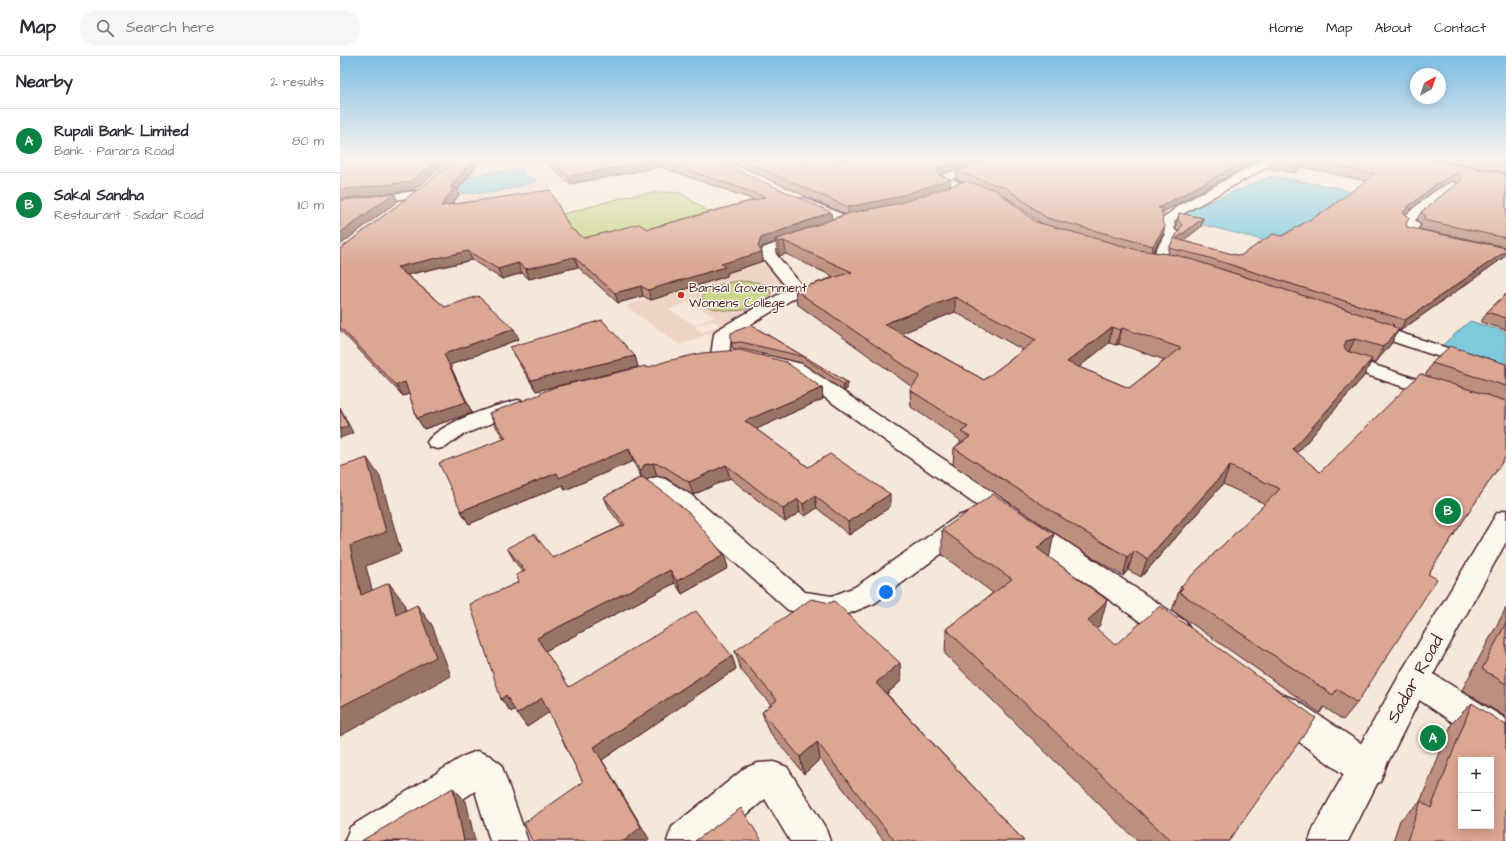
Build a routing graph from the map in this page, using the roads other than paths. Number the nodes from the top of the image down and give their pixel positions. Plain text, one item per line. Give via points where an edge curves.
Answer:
1 (389, 196) edge
2 (415, 196) edge
3 (792, 196) edge
4 (940, 196) edge
5 (1207, 196) edge
6 (1438, 196) edge
7 (933, 198) edge
8 (340, 204) edge
9 (400, 207) edge
10 (860, 217) edge
11 (847, 221) junction
12 (829, 228) edge
13 (816, 232) edge
14 (1448, 241) edge
15 (1140, 259) edge
16 (1157, 261) junction
17 (1174, 264) edge
18 (1351, 322) edge
19 (1347, 362) edge
20 (1506, 373) edge
21 (539, 398) edge
22 (1461, 400) edge
23 (438, 442) dead end
24 (658, 486) edge
25 (991, 505) junction
26 (1506, 519) edge
27 (1191, 643) edge
28 (1414, 679) junction
29 (1267, 698) edge
30 (1506, 738) edge
31 (1367, 769) junction
32 (364, 841) edge
33 (509, 841) edge
34 (686, 841) edge
35 (811, 841) edge
36 (1328, 841) edge

1 - 8 street
2 - 9 street
3 - 11 street
4 - 7 street
5 - 16 street via 1167,220 1167,230 1172,233
6 - 14 street via 1407,222 1414,225 1409,232
10 - 11 street
11 - 12 street
13 - 25 street via 768,251 768,256 796,288 796,292 723,334 709,358 742,355 795,368
15 - 16 street
16 - 17 street
18 - 20 street
19 - 22 street
21 - 23 street via 454,430
24 - 25 street via 682,501 798,602 833,608 865,595
25 - 27 street via 1141,606
26 - 28 street, Sadar Road
28 - 30 street
28 - 31 street, Sadar Road
29 - 31 street
31 - 36 street, Sadar Road
32 - 33 street via 477,769 488,777
34 - 35 street via 758,781 774,780

